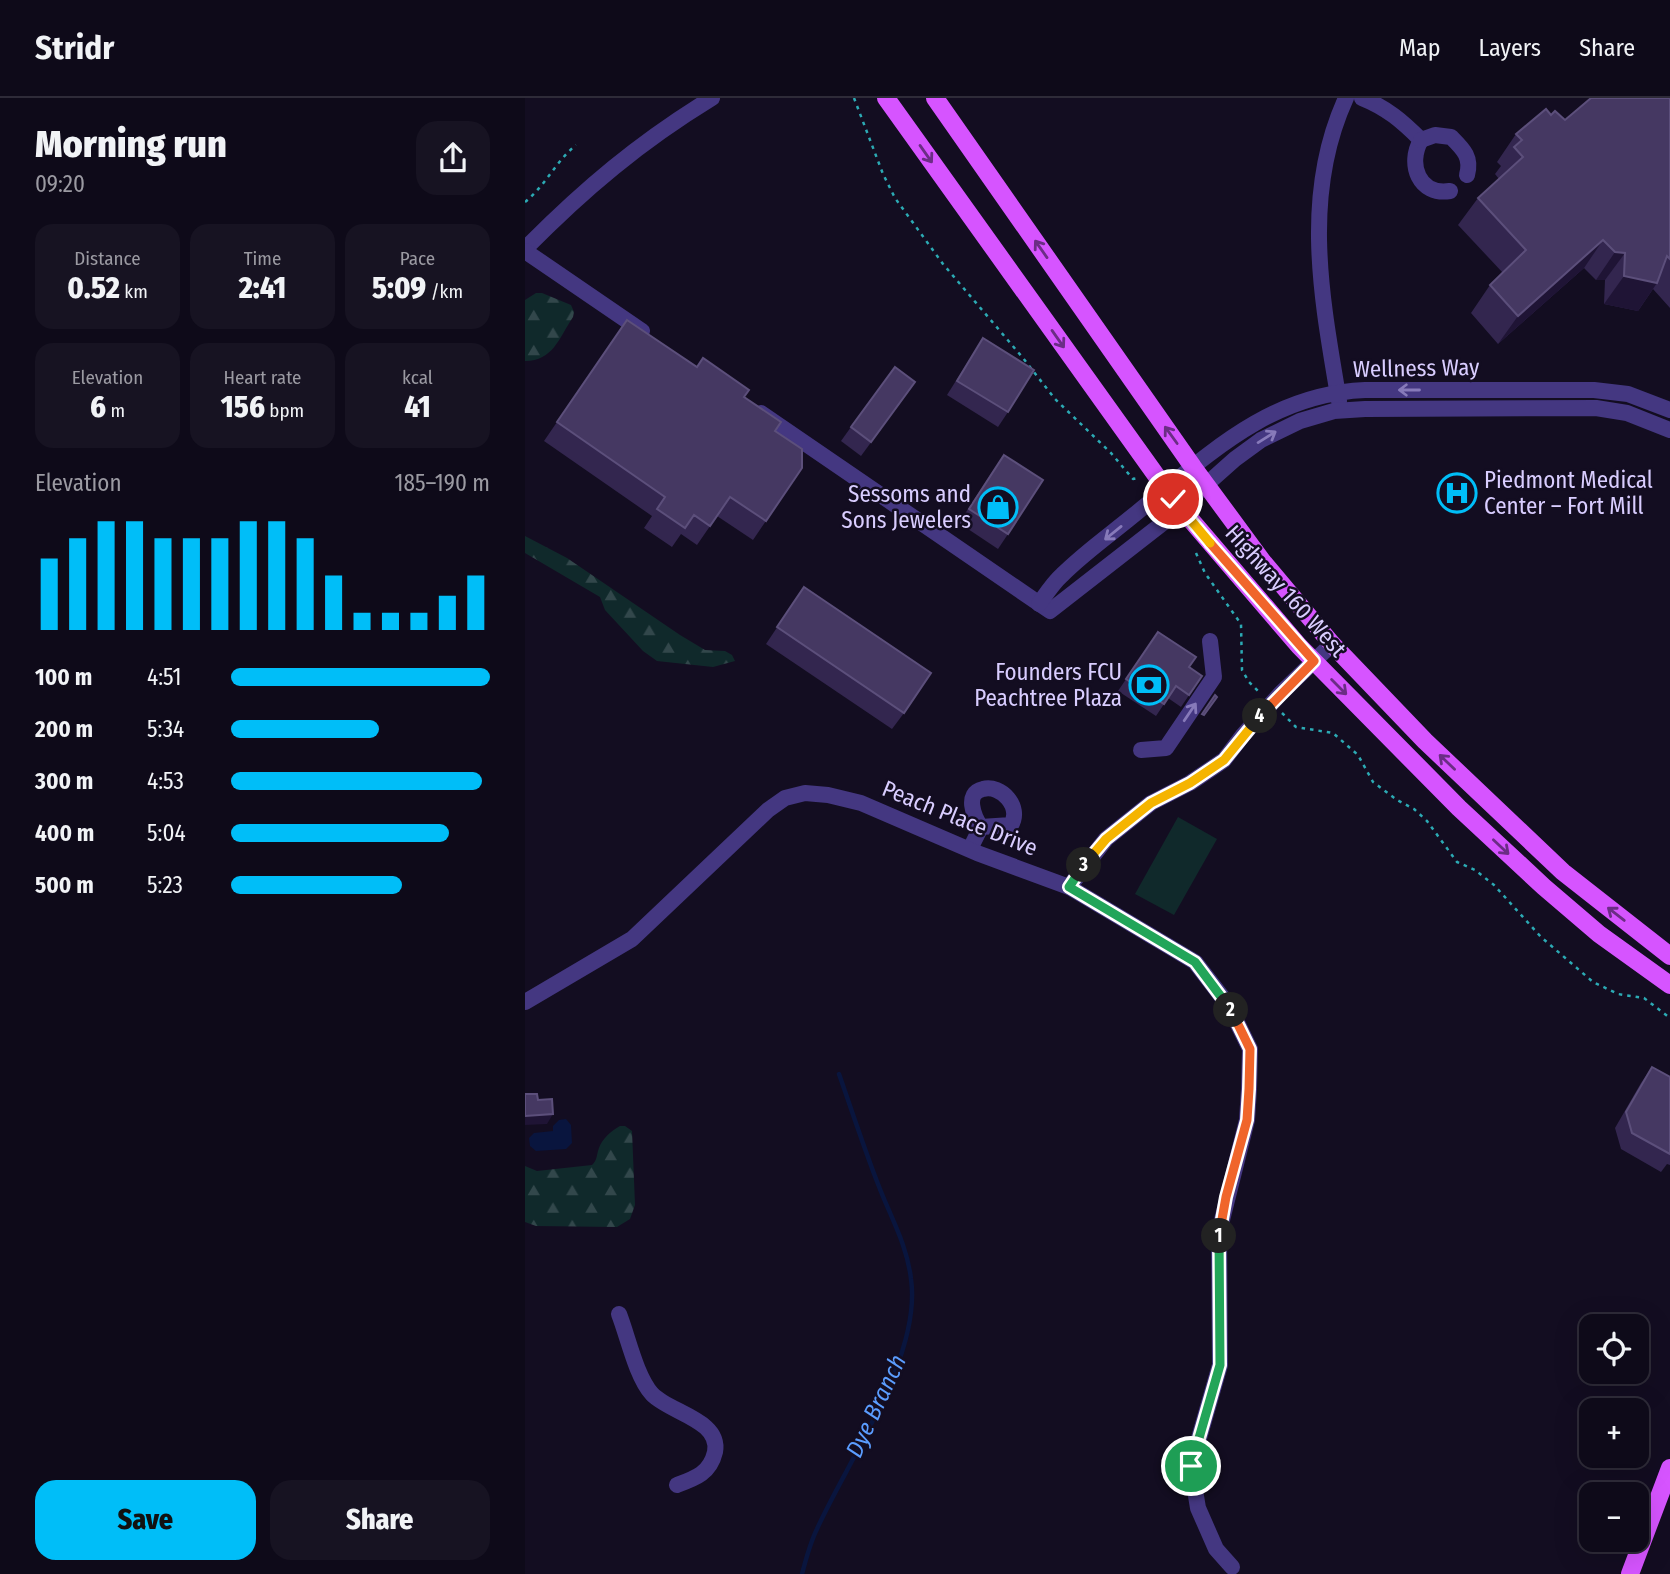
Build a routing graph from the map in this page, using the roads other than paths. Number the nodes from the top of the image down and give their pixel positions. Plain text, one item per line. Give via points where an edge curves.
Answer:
1 (712, 98) edge
2 (886, 98) edge
3 (935, 98) edge
4 (1346, 98) edge
5 (1362, 98) edge
6 (1421, 140) junction
7 (1467, 175) dead end
8 (1450, 191) dead end
9 (525, 250) edge
10 (658, 342) edge
11 (1508, 390) junction
12 (1561, 390) junction
13 (1337, 392) junction
14 (744, 401) edge
15 (1562, 407) junction
16 (1418, 408) junction
17 (1595, 408) junction
18 (1667, 408) edge
19 (1340, 410) junction
20 (1670, 430) edge
21 (1188, 471) junction
22 (1166, 489) junction
23 (1201, 490) junction
24 (1180, 508) junction
25 (1044, 607) junction
26 (1210, 641) dead end
27 (1332, 645) junction
28 (1314, 661) junction
29 (1141, 750) dead end
30 (981, 827) dead end
31 (970, 849) junction
32 (1069, 887) junction
33 (1670, 956) edge
34 (1670, 985) edge
35 (525, 1002) edge
36 (619, 1314) dead end
37 (1670, 1468) edge
38 (677, 1485) dead end
39 (1233, 1567) dead end
40 (1630, 1574) edge

1 - 9 street via 605,173
2 -> 22 main road, Highway 160 West
21 -> 3 main road, Highway 160 West
4 - 13 street via 1327,152 1319,215 1318,257
5 - 6 street via 1399,117
6 - 7 street via 1451,136 1467,153
6 - 8 street via 1415,150 1416,174 1439,193
9 - 10 street
11 - 12 street, Wellness Way
11 -> 13 street, Wellness Way
11 - 16 street via 1490,401
12 - 15 street
12 - 18 street, Wellness Way via 1618,391
13 - 19 street
13 - 21 street, Wellness Way via 1264,417
14 - 25 street
15 - 16 street, Wellness Way
15 - 17 street, Wellness Way
16 - 19 street, Wellness Way
17 - 18 street via 1620,403 1653,411
17 - 20 street, Wellness Way via 1627,413
23 -> 19 street, Wellness Way via 1282,428
21 - 22 street, Wellness Way
21 - 23 main road, Highway 160 West
22 - 24 main road, Highway 160 West
22 -> 25 street, Wellness Way via 1061,576
23 - 24 street, Wellness Way
23 - 27 main road, Highway 160 West
24 - 25 street, Wellness Way
24 - 28 main road, Highway 160 West
29 -> 26 street via 1166,748 1213,677
27 - 28 street
33 -> 27 main road, Highway 160 West via 1563,872
28 - 32 street via 1224,760 1151,803 1106,839
28 -> 34 main road, Highway 160 West via 1543,887
30 - 31 street
31 - 32 street, Peach Place Drive
31 - 35 street, Peach Place Drive via 861,803 805,793 785,798 632,939
32 - 39 street, Peach Place Drive via 1195,962 1229,1006 1250,1049 1247,1120 1219,1232 1220,1365 1191,1466 1198,1508 1216,1549
36 - 38 street via 652,1394 712,1432 716,1446 707,1470
37 - 40 main road

